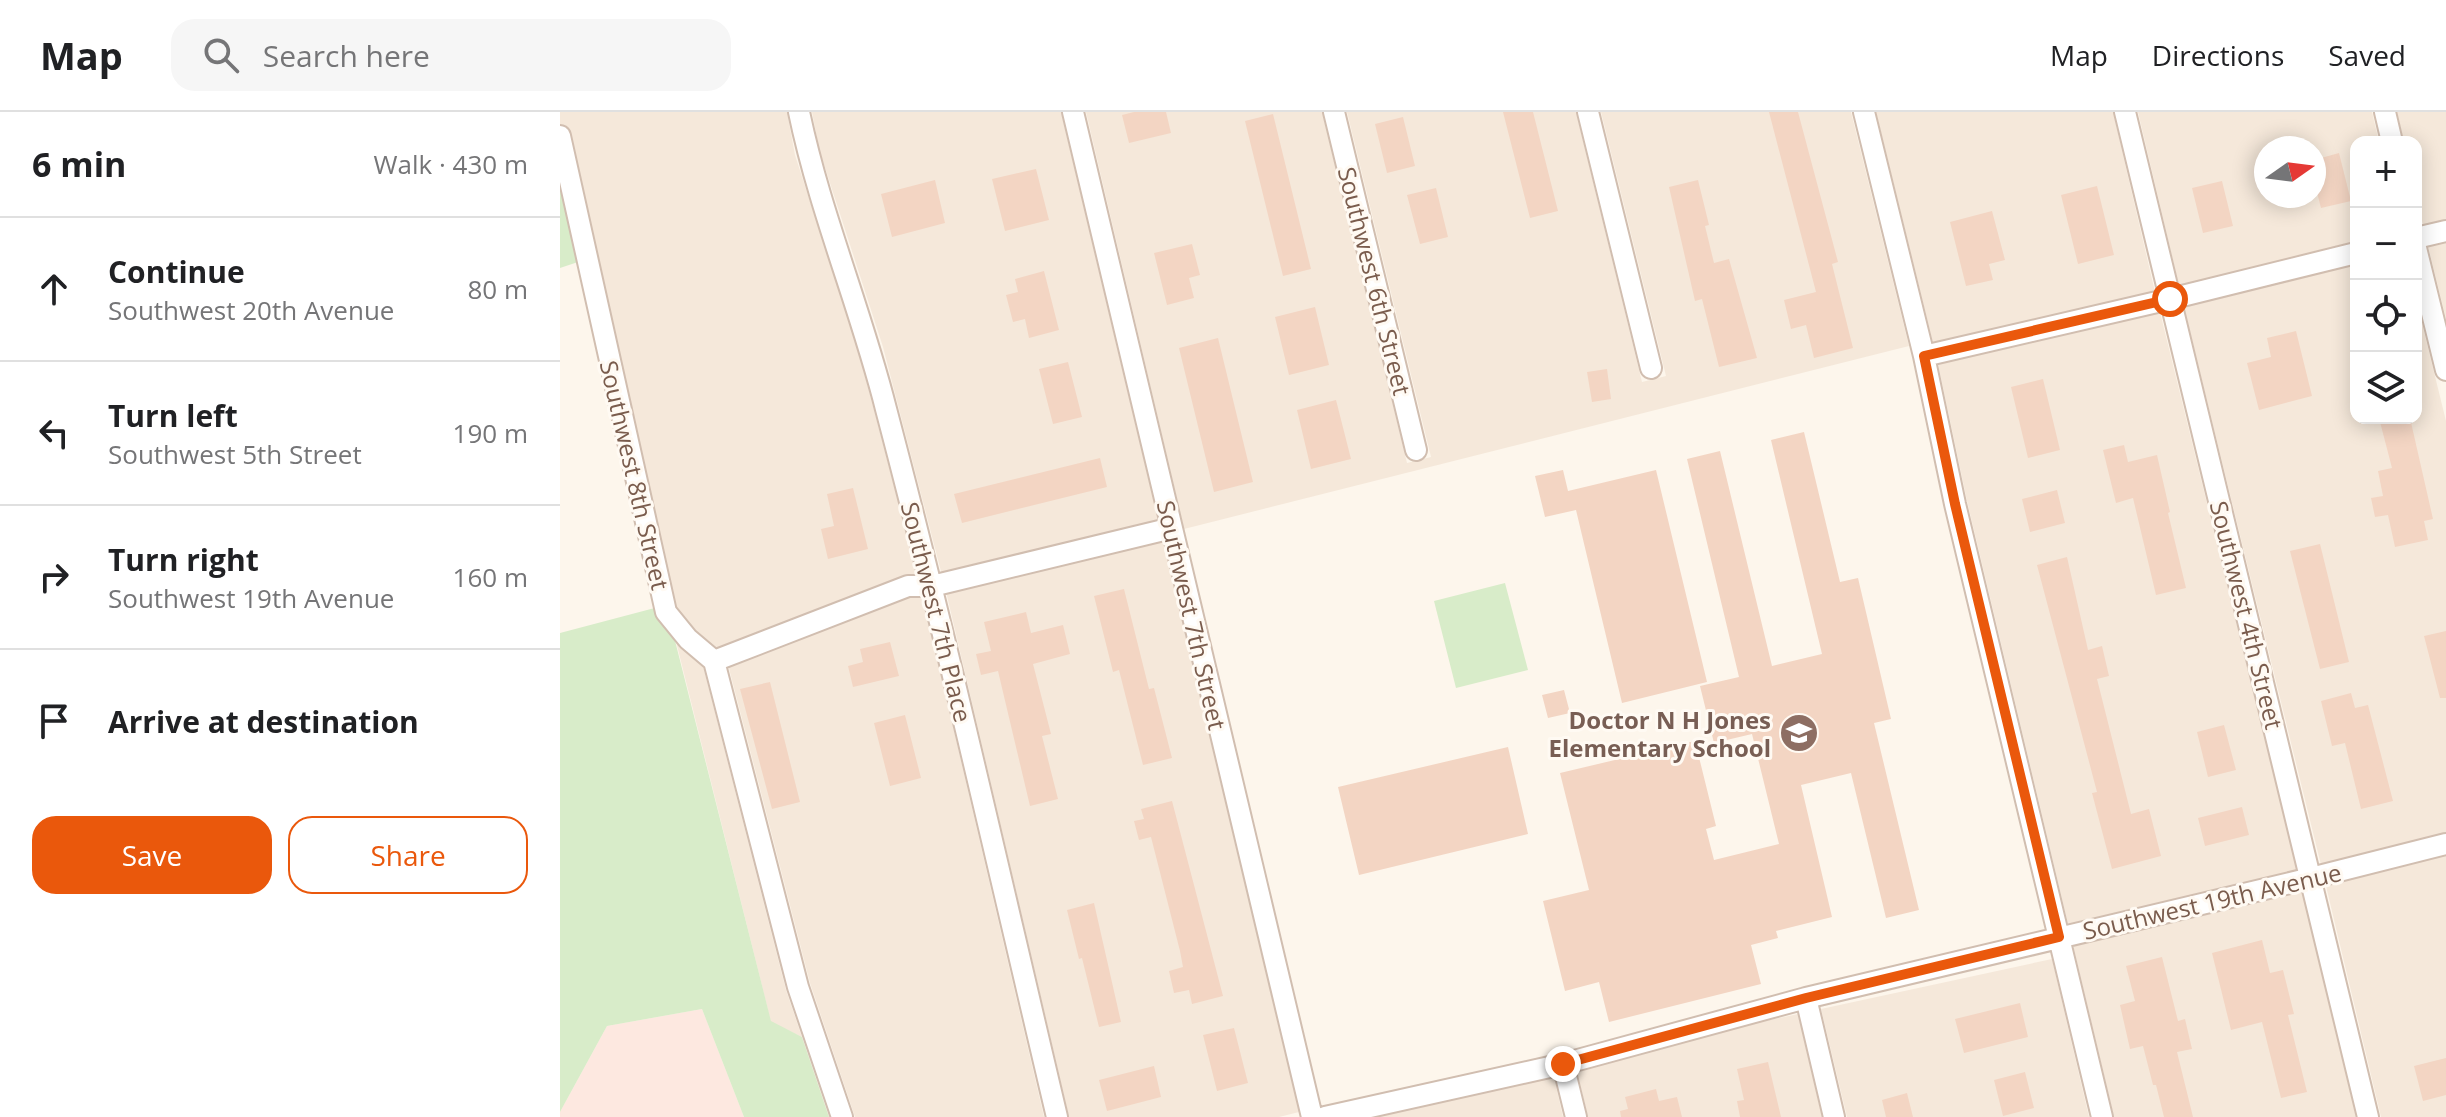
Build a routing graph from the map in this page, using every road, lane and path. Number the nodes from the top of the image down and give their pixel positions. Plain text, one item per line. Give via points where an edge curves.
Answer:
1 (799, 112) edge
2 (1073, 112) edge
3 (1334, 112) edge
4 (1588, 112) edge
5 (1864, 112) edge
6 (2125, 112) edge
7 (2385, 112) edge
8 (560, 136) edge
9 (2391, 136) edge
10 (2446, 231) edge
11 (2422, 237) edge
12 (2350, 254) edge
13 (2422, 272) edge
14 (2170, 299) junction
15 (1924, 356) junction
16 (1651, 368) dead end
17 (2446, 370) edge
18 (1416, 450) dead end
19 (1172, 528) junction
20 (932, 586) junction
21 (714, 661) junction
22 (2446, 844) edge
23 (2311, 878) junction
24 (2059, 937) junction
25 (1806, 998) junction
26 (1563, 1064) junction
27 (842, 1117) edge
28 (1057, 1117) edge
29 (1312, 1117) edge
30 (1325, 1117) edge
31 (1576, 1117) edge
32 (1834, 1117) edge
33 (2102, 1117) edge
34 (2368, 1117) edge

1 - 20 street, Southwest 7th Place via 871,350
2 - 19 street, Southwest 7th Street
3 - 18 street, Southwest 6th Street
4 - 16 street
5 - 15 street
6 - 14 street, Southwest 4th Street
7 - 9 street
8 - 21 street, Southwest 8th Street via 666,612
10 - 11 street
12 - 14 street
13 - 17 street
14 - 15 street
14 - 23 street, Southwest 4th Street
15 - 24 street
19 - 20 street
19 - 29 street, Southwest 7th Street
20 - 21 street via 908,586
20 - 28 street, Southwest 7th Place
21 - 27 street via 798,987
22 - 23 street, Southwest 19th Avenue
23 - 24 street, Southwest 19th Avenue
23 - 34 street, Southwest 4th Street
24 - 25 street, Southwest 19th Avenue
24 - 33 street
25 - 26 street, Southwest 19th Avenue
25 - 32 street
26 - 30 street, Southwest 19th Avenue
26 - 31 street

